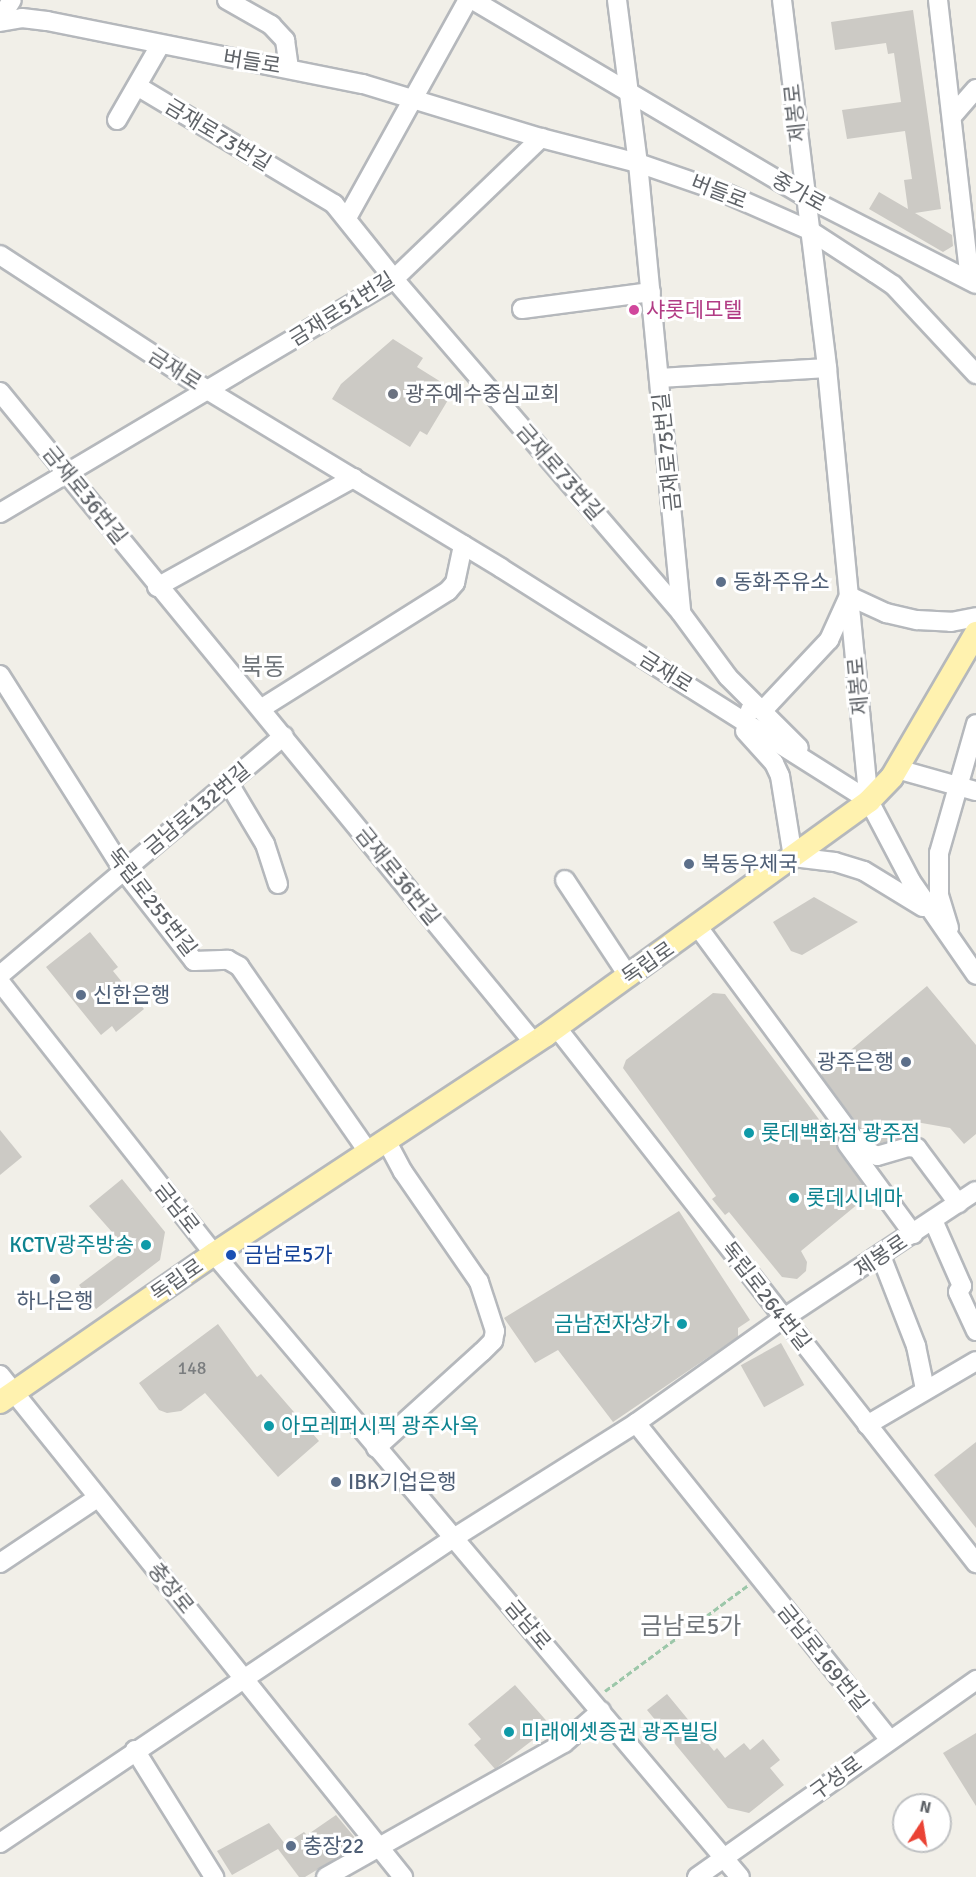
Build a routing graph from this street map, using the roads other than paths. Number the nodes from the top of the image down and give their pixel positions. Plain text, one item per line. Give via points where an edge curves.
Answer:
1 (12, 0) edge
2 (227, 0) edge
3 (470, 0) edge
4 (617, 0) edge
5 (782, 0) edge
6 (938, 0) edge
7 (0, 20) edge
8 (159, 47) junction
9 (289, 68) junction
10 (136, 86) junction
11 (976, 89) edge
12 (626, 91) junction
13 (414, 100) junction
14 (954, 114) junction
15 (117, 120) dead end
16 (541, 138) junction
17 (638, 163) junction
18 (804, 196) junction
19 (347, 218) junction
20 (809, 230) junction
21 (0, 255) edge
22 (394, 279) junction
23 (973, 282) edge
24 (651, 292) junction
25 (522, 309) dead end
26 (827, 368) junction
27 (976, 374) edge
28 (660, 378) junction
29 (209, 391) junction
30 (0, 392) edge
31 (69, 473) junction
32 (354, 478) junction
33 (0, 513) edge
34 (463, 545) junction
35 (157, 587) junction
36 (849, 596) junction
37 (681, 613) junction
38 (976, 617) edge
39 (976, 633) edge
40 (0, 675) edge
41 (720, 706) junction
42 (262, 708) junction
43 (761, 709) junction
44 (976, 724) edge
45 (284, 736) junction
46 (897, 769) junction
47 (824, 772) junction
48 (228, 782) junction
49 (967, 788) edge
50 (869, 801) junction
51 (793, 857) junction
52 (124, 871) junction
53 (565, 880) dead end
54 (278, 885) dead end
55 (931, 913) junction
56 (695, 929) junction
57 (960, 957) junction
58 (0, 975) edge
59 (976, 975) edge
60 (629, 976) junction
61 (0, 982) edge
62 (557, 1028) junction
63 (534, 1043) junction
64 (378, 1147) junction
65 (976, 1191) edge
66 (958, 1203) junction
67 (933, 1220) junction
68 (913, 1234) junction
69 (214, 1254) junction
70 (881, 1256) junction
71 (784, 1318) junction
72 (976, 1331) edge
73 (976, 1361) edge
74 (0, 1375) edge
75 (925, 1389) junction
76 (7, 1397) edge
77 (636, 1423) junction
78 (867, 1425) junction
79 (376, 1448) junction
80 (98, 1498) junction
81 (452, 1539) junction
82 (0, 1563) edge
83 (976, 1563) edge
84 (244, 1678) junction
85 (976, 1680) edge
86 (597, 1706) junction
87 (889, 1739) junction
88 (135, 1750) junction
89 (0, 1843) edge
90 (380, 1849) junction
91 (725, 1858) junction
92 (214, 1877) edge
93 (326, 1877) edge
94 (403, 1877) edge
95 (697, 1877) edge
96 (740, 1877) edge

1 - 7 street, 버들로
2 - 9 street via 270,25 285,40
3 - 12 street, 중가로
3 - 13 street
4 - 12 street
5 - 18 street, 제봉로
6 - 14 street
7 - 8 street, 버들로 via 47,21
8 - 9 street, 버들로
8 - 10 street
9 - 13 street, 버들로
10 - 15 street
10 - 19 street, 금재로73번길 via 334,204
11 - 14 street
12 - 17 street, 금재로75번길
12 - 18 street, 중가로
13 - 16 street, 버들로
13 - 19 street
14 - 23 street
16 - 17 street, 버들로
16 - 22 street, 금재로51번길
17 - 20 street, 버들로 via 725,193
17 - 24 street, 금재로75번길
18 - 20 street, 제봉로
18 - 23 street, 중가로
19 - 22 street, 금재로73번길
20 - 26 street, 제봉로
20 - 27 street, 버들로 via 892,285
21 - 29 street, 금재로
22 - 29 street, 금재로51번길
22 - 37 street, 금재로73번길
24 - 25 street
24 - 28 street, 금재로75번길
26 - 28 street
26 - 36 street, 제봉로
28 - 37 street, 금재로75번길
29 - 31 street, 금재로51번길
29 - 32 street, 금재로
30 - 31 street, 금재로36번길
31 - 33 street, 금재로51번길
31 - 35 street, 금재로36번길
32 - 34 street, 금재로
32 - 35 street
34 - 41 street, 금재로
34 - 42 street via 455,583 448,591
35 - 42 street, 금재로36번길
36 - 38 street via 886,613 917,620 951,622
36 - 43 street via 829,640
36 - 50 street, 제봉로
37 - 43 street, 금재로73번길 via 728,677
39 - 46 main road, 독립로
40 - 52 street, 독립로255번길
41 - 43 street
41 - 47 street, 금재로
41 - 51 street via 774,763 783,790
42 - 45 street, 금재로36번길
43 - 47 street, 금재로73번길
44 - 49 street
45 - 48 street, 금남로132번길
45 - 63 street, 금재로36번길
46 - 49 street
46 - 50 main road, 독립로
47 - 50 street, 금재로
48 - 52 street, 금남로132번길
48 - 54 street via 265,844
49 - 57 street via 939,853 937,875 945,917
50 - 51 main road, 독립로
50 - 55 street, 제봉로
51 - 55 street via 836,862 864,871
51 - 56 main road, 독립로
52 - 58 street, 금남로132번길
52 - 64 street, 독립로255번길 via 194,961 228,960 239,966
53 - 60 street
55 - 57 street, 제봉로
56 - 60 main road, 독립로
56 - 66 street via 860,1147 877,1156 917,1148
56 - 68 street
57 - 59 street, 제봉로
60 - 62 main road, 독립로
61 - 69 street, 금남로
62 - 63 main road, 독립로
62 - 71 street, 독립로264번길
63 - 64 main road, 독립로
64 - 69 main road, 독립로
64 - 79 street via 403,1172 479,1282 495,1331 494,1341 482,1353
65 - 66 street, 제봉로
66 - 67 street, 제봉로
67 - 68 street, 제봉로
67 - 72 street via 962,1286 958,1292
68 - 70 street, 제봉로
69 - 76 main road, 독립로
69 - 79 street, 금남로
70 - 71 street, 제봉로
70 - 75 street via 916,1346
71 - 77 street
71 - 78 street, 독립로264번길
73 - 75 street
74 - 76 street, 충장로
75 - 78 street
76 - 80 street, 충장로
77 - 81 street
77 - 87 street, 금남로169번길
78 - 83 street, 독립로264번길
79 - 81 street, 금남로
80 - 82 street
80 - 84 street, 충장로
81 - 84 street
81 - 86 street, 금남로
84 - 88 street
84 - 90 street, 충장로
85 - 87 street, 구성로
86 - 90 street via 564,1743
86 - 91 street, 금남로
87 - 91 street, 구성로
88 - 89 street
88 - 92 street
90 - 93 street
90 - 94 street, 충장로
91 - 95 street, 구성로
91 - 96 street, 금남로

